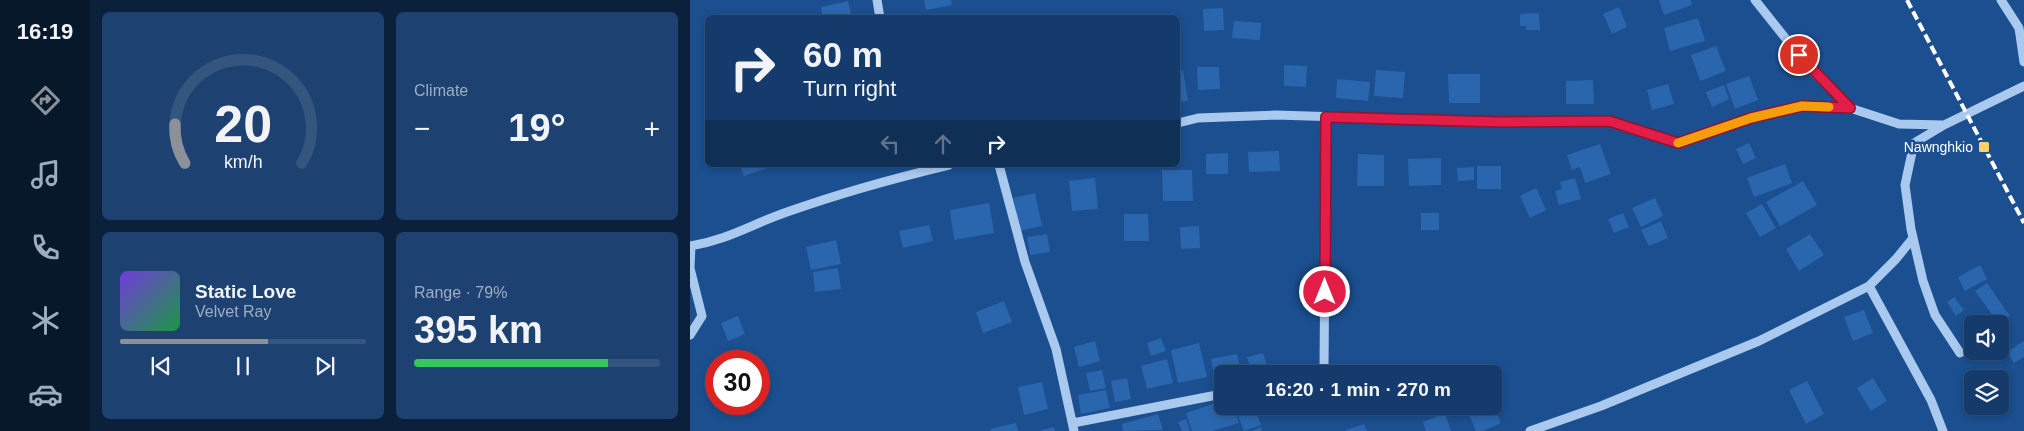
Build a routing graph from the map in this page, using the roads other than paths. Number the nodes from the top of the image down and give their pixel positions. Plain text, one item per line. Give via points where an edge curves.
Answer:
1 (877, 0) edge
2 (1755, 0) edge
3 (2001, 0) edge
4 (880, 15) edge
5 (2024, 62) edge
6 (2024, 86) edge
7 (1850, 108) junction
8 (1326, 117) junction
9 (1180, 122) edge
10 (1944, 125) junction
11 (934, 167) edge
12 (1000, 167) edge
13 (918, 169) edge
14 (1913, 238) junction
15 (690, 246) edge
16 (690, 268) edge
17 (1869, 286) junction
18 (690, 335) edge
19 (1960, 353) dead end
20 (1324, 365) edge
21 (1214, 396) edge
22 (1074, 427) edge
23 (1551, 428) edge
24 (1530, 431) edge
25 (1943, 431) edge

1 - 4 street
2 - 7 street via 1810,69
3 - 5 street via 2019,28
6 - 10 street
7 - 8 street via 1802,106 1751,118 1678,143 1609,121 1500,122
7 - 10 street via 1899,124
8 - 9 street via 1198,118
8 - 20 street
10 - 14 street via 1914,143 1905,185
11 - 13 street
12 - 22 street via 1025,262 1056,349
13 - 15 street via 786,212 716,242
14 - 17 street
14 - 19 street via 1935,315
15 - 16 street
16 - 18 street via 702,316
17 - 23 street via 1759,341
17 - 25 street via 1931,400
21 - 22 street
23 - 24 street

